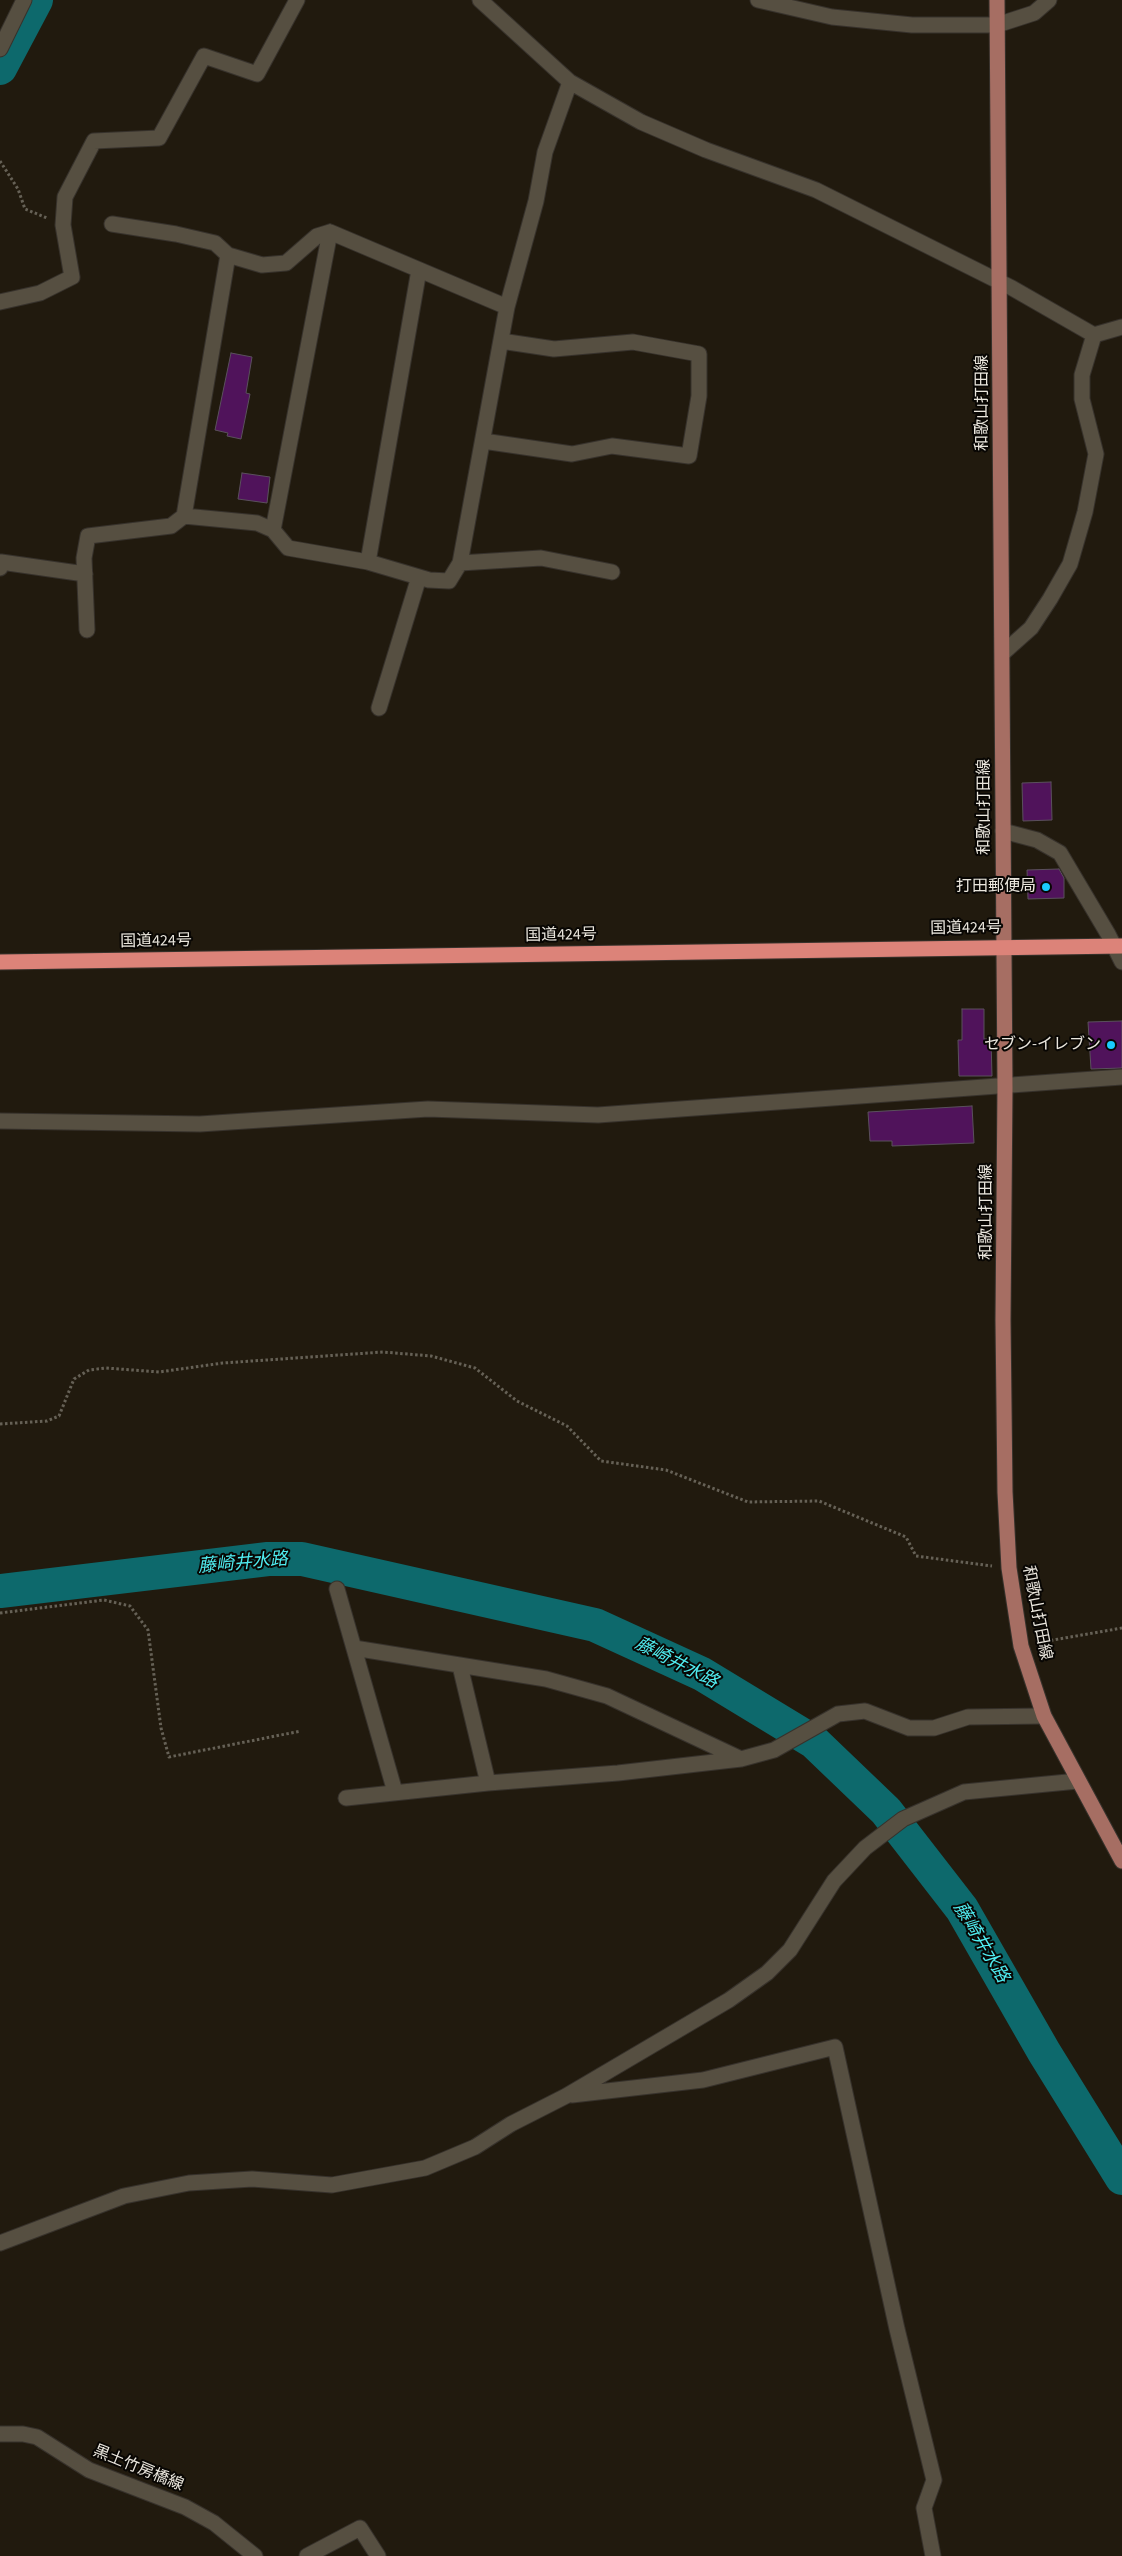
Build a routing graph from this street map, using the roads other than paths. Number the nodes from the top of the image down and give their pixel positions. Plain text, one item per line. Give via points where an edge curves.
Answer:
1 (24, 0) edge
2 (297, 0) edge
3 (480, 0) edge
4 (758, 0) edge
5 (997, 0) edge
6 (1049, 0) edge
7 (997, 24) junction
8 (0, 49) edge
9 (570, 82) junction
10 (112, 224) dead end
11 (330, 232) junction
12 (228, 255) junction
13 (419, 270) junction
14 (1000, 282) junction
15 (0, 302) edge
16 (507, 307) junction
17 (1122, 327) edge
18 (1094, 335) junction
19 (501, 341) junction
20 (483, 441) junction
21 (184, 516) junction
22 (273, 530) junction
23 (368, 562) junction
24 (460, 563) junction
25 (0, 568) edge
26 (612, 572) dead end
27 (85, 574) junction
28 (419, 577) junction
29 (87, 630) dead end
30 (1003, 653) junction
31 (379, 708) dead end
32 (1003, 831) junction
33 (1003, 946) junction
34 (1118, 946) edge
35 (0, 962) edge
36 (1122, 962) edge
37 (1122, 1077) edge
38 (1005, 1087) junction
39 (0, 1121) edge
40 (337, 1589) dead end
41 (354, 1648) junction
42 (460, 1666) junction
43 (1044, 1716) junction
44 (741, 1759) junction
45 (1078, 1781) junction
46 (488, 1782) junction
47 (395, 1792) junction
48 (346, 1798) dead end
49 (1122, 1860) edge
50 (566, 2096) junction
51 (0, 2243) edge
52 (0, 2434) edge
53 (255, 2556) edge
54 (307, 2556) edge
55 (378, 2556) edge
56 (933, 2556) edge

1 - 8 street
2 - 15 street via 257,74 204,56 159,138 94,141 65,197 63,225 72,277 40,293
3 - 9 street
4 - 7 street via 832,17 903,24
5 - 7 main road, 和歌山打田線
6 - 7 street via 1034,13
7 - 14 main road, 和歌山打田線
9 - 14 street via 641,122 706,150 816,190
9 - 16 street via 545,152 536,201
10 - 12 street via 215,243
11 - 12 street via 317,236 286,263 262,265
11 - 13 street
11 - 22 street
12 - 21 street
13 - 16 street
13 - 23 street
14 - 18 street
14 - 30 main road, 和歌山打田線
16 - 19 street
17 - 18 street
18 - 30 street via 1082,375 1082,399 1096,454 1085,512 1070,564 1050,599 1031,628
19 - 20 street
19 - 20 street via 554,349 633,342 699,354 700,396 689,456 612,446 572,454
20 - 24 street
21 - 22 street via 256,523
21 - 27 street via 171,526 88,536
22 - 23 street via 288,548
23 - 28 street
24 - 26 street via 541,558
24 - 28 street via 449,581
25 - 27 street via 1,562
27 - 29 street
28 - 31 street
30 - 32 main road, 和歌山打田線
32 - 33 main road, 和歌山打田線
32 - 34 street via 1037,840 1060,853
33 - 34 highway, 国道424号
33 - 35 highway, 国道424号
33 - 38 main road, 和歌山打田線
34 - 36 street
37 - 38 street
38 - 39 street via 598,1115 428,1109 200,1124
38 - 43 main road, 和歌山打田線 via 1003,1320 1009,1568 1021,1646
40 - 41 street
41 - 42 street
41 - 47 street
42 - 44 street via 546,1679 607,1696
42 - 46 street
43 - 44 street via 968,1717 934,1728 909,1728 865,1711 838,1714 769,1752
43 - 45 main road, 和歌山打田線
44 - 46 street via 618,1774
45 - 49 main road, 和歌山打田線
45 - 50 street via 964,1792 903,1820 865,1848 834,1881 790,1950 767,1973 729,2000
46 - 47 street
47 - 48 street
50 - 51 street via 475,2147 425,2168 332,2185 252,2179 189,2183 124,2196
50 - 56 street via 703,2080 835,2047 897,2330 934,2480 924,2508
52 - 53 street, 黒土竹房橋線 via 37,2438 89,2470 185,2507 214,2523
54 - 55 street via 360,2528

